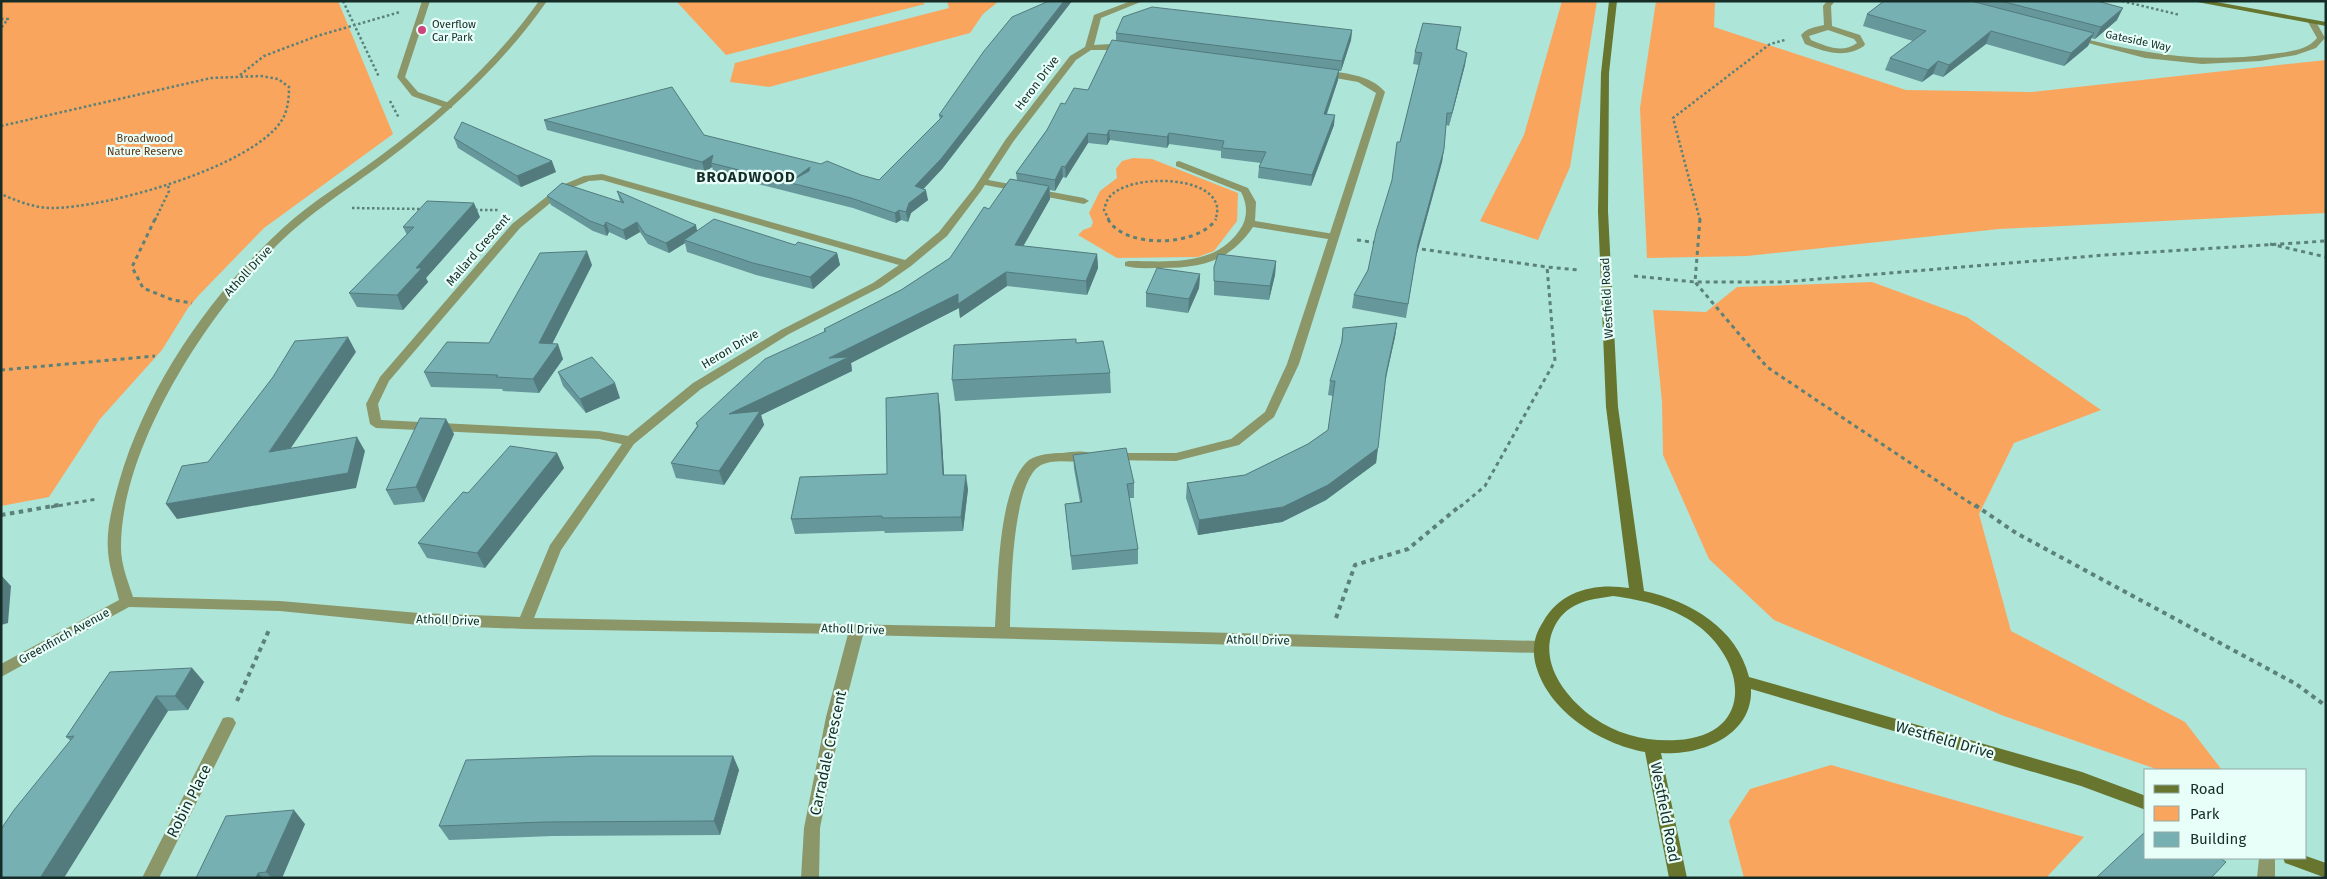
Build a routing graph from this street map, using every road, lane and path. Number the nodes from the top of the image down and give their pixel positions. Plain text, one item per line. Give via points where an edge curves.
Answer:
1 (343, 1) edge
2 (543, 1) edge
3 (1138, 1) edge
4 (1613, 1) edge
5 (1831, 1) edge
6 (2196, 1) edge
7 (425, 3) edge
8 (1, 19) edge
9 (2312, 22) junction
10 (2326, 24) edge
11 (354, 25) junction
12 (1828, 27) junction
13 (1, 28) edge
14 (1805, 35) junction
15 (2064, 35) edge
16 (1089, 48) junction
17 (1140, 50) edge
18 (1306, 72) edge
19 (239, 76) junction
20 (379, 78) dead end
21 (388, 95) dead end
22 (449, 106) junction
23 (1, 126) edge
24 (408, 139) junction
25 (1179, 164) dead end
26 (983, 182) junction
27 (1139, 182) joint
28 (168, 184) junction
29 (1, 194) edge
30 (1084, 201) dead end
31 (314, 208) junction
32 (429, 209) edge
33 (467, 210) edge
34 (534, 211) junction
35 (1250, 223) junction
36 (1334, 237) junction
37 (2326, 241) edge
38 (2264, 243) junction
39 (1382, 244) edge
40 (1412, 248) edge
41 (2326, 257) edge
42 (907, 264) junction
43 (1129, 264) dead end
44 (1547, 267) junction
45 (1578, 270) dead end
46 (1634, 276) dead end
47 (1694, 282) junction
48 (215, 306) junction
49 (183, 354) junction
50 (1, 370) edge
51 (630, 441) junction
52 (122, 494) junction
53 (1, 515) edge
54 (1637, 593) junction
55 (127, 602) junction
56 (280, 606) junction
57 (525, 623) junction
58 (856, 629) junction
59 (1002, 634) junction
60 (1327, 642) junction
61 (1540, 648) junction
62 (1, 671) edge
63 (1743, 681) junction
64 (2326, 706) edge
65 (228, 723) joint
66 (1652, 747) junction
67 (2144, 802) edge
68 (2268, 859) edge
69 (2294, 859) edge
70 (2326, 871) edge
71 (150, 878) edge
72 (810, 878) edge
73 (1678, 878) edge
74 (2266, 878) edge

1 - 11 path
2 - 22 street, Atholl Drive via 490,69
3 - 16 street via 1097,17
4 - 54 street, Westfield Road via 1605,73 1604,221 1612,406
5 - 12 street via 1827,6
6 - 9 street
7 - 11 path
7 - 22 street via 401,77 415,94
8 - 13 path via 8,19
9 - 10 street
9 - 15 street, Gateside Way via 2321,38 2312,48 2281,56 2240,59 2172,60
11 - 19 path via 264,56
11 - 20 path
12 - 14 street
12 - 14 street via 1857,37 1861,44 1845,52 1833,51 1808,42
14 - 47 path via 1770,44 1673,118 1700,219
16 - 17 street via 1111,46
16 - 26 street, Heron Drive via 1072,58 1009,141
18 - 36 street via 1371,82 1380,92
19 - 23 path via 211,78
19 - 28 path via 278,78 289,88 290,104 279,126 256,146 217,167
21 - 24 path
22 - 24 street, Atholl Drive
24 - 31 street, Atholl Drive
25 - 35 street via 1245,190 1251,202
26 - 30 street
26 - 42 street, Heron Drive via 943,234
27 - 27 path via 1118,191 1105,204 1104,213 1117,231 1148,241 1184,239 1200,234 1217,217 1218,207 1204,190 1173,181
28 - 29 path via 74,207 33,206
28 - 48 path via 169,191 132,267 143,288 173,300
31 - 32 path
31 - 48 street, Atholl Drive via 260,255
33 - 34 path
34 - 42 street, Mallard Crescent via 563,188 587,178 602,177
34 - 51 street, Mallard Crescent via 516,226 384,380 372,404 376,424 599,435
35 - 36 street
35 - 43 street via 1233,245 1213,258 1185,264
36 - 39 path
36 - 59 street via 1293,364 1270,414 1235,442 1176,457 1058,457 1034,463 1020,480 1012,510
37 - 38 path
38 - 41 path
38 - 47 path via 1783,282
40 - 44 path
42 - 51 street, Heron Drive via 877,285 785,332 697,386
44 - 45 path
44 - 60 path via 1555,361 1485,486 1408,549 1355,565
46 - 47 path
47 - 64 path via 1767,367 2016,533 2296,684
48 - 49 street, Atholl Drive
49 - 50 path
49 - 52 street, Atholl Drive via 139,442
51 - 57 street, Heron Drive via 555,549
52 - 53 path
52 - 55 street, Atholl Drive via 115,533 115,564
54 - 61 street via 1613,591 1590,594 1560,608 1543,630
54 - 63 street via 1663,600 1710,627 1736,659
55 - 56 street, Atholl Drive
55 - 62 street, Greenfinch Avenue
56 - 57 street, Atholl Drive via 419,619
56 - 65 path
57 - 58 street, Atholl Drive
58 - 59 street, Atholl Drive
58 - 72 street, Carradale Crescent via 812,828
59 - 60 street, Atholl Drive
60 - 61 street, Atholl Drive
61 - 66 street via 1545,673 1554,690 1588,723 1616,738
63 - 66 street via 1742,704 1725,730 1706,742 1673,748
63 - 67 street, Westfield Drive via 2082,779
65 - 71 street, Robin Place
66 - 73 street, Westfield Road
68 - 74 street
69 - 70 street

